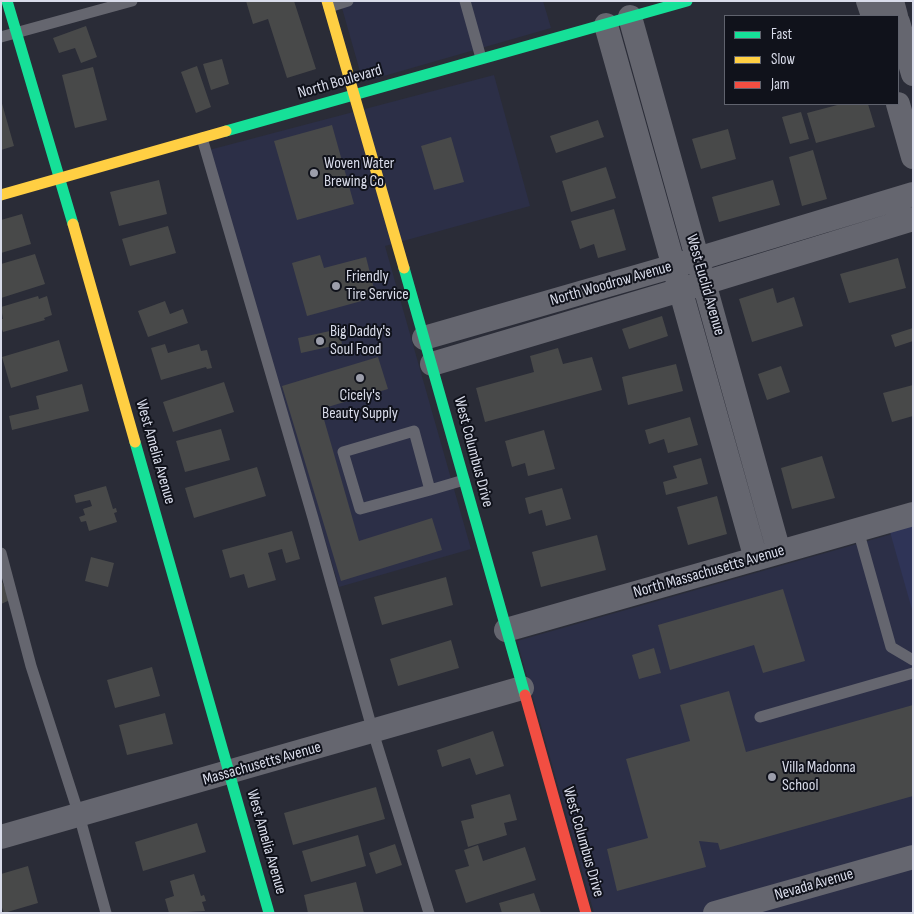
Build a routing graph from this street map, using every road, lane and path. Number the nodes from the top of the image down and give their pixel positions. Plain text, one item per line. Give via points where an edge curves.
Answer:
1 (7, 1) edge
2 (132, 1) edge
3 (348, 1) edge
4 (465, 1) edge
5 (687, 1) edge
6 (868, 1) edge
7 (892, 1) edge
8 (328, 4) edge
9 (634, 11) edge
10 (873, 15) edge
11 (896, 15) edge
12 (606, 24) junction
13 (899, 25) edge
14 (16, 33) junction
15 (1, 37) edge
16 (481, 58) junction
17 (913, 74) edge
18 (355, 95) junction
19 (898, 105) edge
20 (202, 138) junction
21 (913, 157) edge
22 (60, 178) junction
23 (913, 194) edge
24 (1, 195) edge
25 (913, 219) edge
26 (698, 259) junction
27 (674, 266) junction
28 (704, 283) junction
29 (681, 290) junction
30 (424, 338) junction
31 (432, 364) junction
32 (464, 480) junction
33 (430, 490) junction
34 (913, 514) edge
35 (858, 530) junction
36 (779, 552) junction
37 (1, 553) edge
38 (756, 559) junction
39 (506, 630) junction
40 (913, 660) edge
41 (913, 673) edge
42 (522, 688) junction
43 (760, 716) dead end
44 (372, 732) junction
45 (230, 773) junction
46 (79, 815) junction
47 (1, 837) edge
48 (913, 857) edge
49 (740, 909) edge
50 (106, 913) edge
51 (270, 913) edge
52 (429, 913) edge
53 (586, 913) edge
54 (715, 913) edge

1 - 14 street, West Amelia Avenue
2 - 14 lane
3 - 8 lane
4 - 16 lane
5 - 9 street, North Boulevard
6 - 10 street
7 - 11 street
8 - 18 street, West Columbus Drive
9 - 12 street, North Boulevard
9 - 26 street, West Euclid Avenue
12 - 16 street, North Boulevard
12 - 27 street, West Euclid Avenue
13 - 17 street
14 - 15 lane
14 - 22 street, West Amelia Avenue
16 - 18 street, North Boulevard
18 - 20 street, North Boulevard
18 - 30 street, West Columbus Drive
19 - 21 street
20 - 22 street, North Boulevard
20 - 44 lane
22 - 24 street, North Boulevard
22 - 45 street, West Amelia Avenue
23 - 26 street, North Woodrow Avenue
25 - 28 street, North Woodrow Avenue
26 - 27 street, North Woodrow Avenue
26 - 28 street, West Euclid Avenue
27 - 29 street, West Euclid Avenue
27 - 30 street, North Woodrow Avenue
28 - 29 street, North Woodrow Avenue
28 - 36 street, West Euclid Avenue
29 - 31 street, North Woodrow Avenue
29 - 38 street, West Euclid Avenue
30 - 31 street, West Columbus Drive
31 - 32 street, West Columbus Drive
32 - 33 lane
32 - 39 street, West Columbus Drive
33 - 33 lane via 360,509 343,452 414,431
34 - 35 street, North Massachusetts Avenue
35 - 36 street, North Massachusetts Avenue
35 - 40 lane via 891,647
36 - 38 street, North Massachusetts Avenue
37 - 46 lane via 31,666
38 - 39 street, North Massachusetts Avenue
39 - 42 street, West Columbus Drive
41 - 43 lane
42 - 44 street, Massachusetts Avenue
42 - 53 street, West Columbus Drive
44 - 45 street, Massachusetts Avenue
44 - 52 lane
45 - 46 street, Massachusetts Avenue
45 - 51 street, West Amelia Avenue
46 - 47 street, Massachusetts Avenue
46 - 50 lane
48 - 49 street, Nevada Avenue
49 - 54 street, Nevada Avenue

